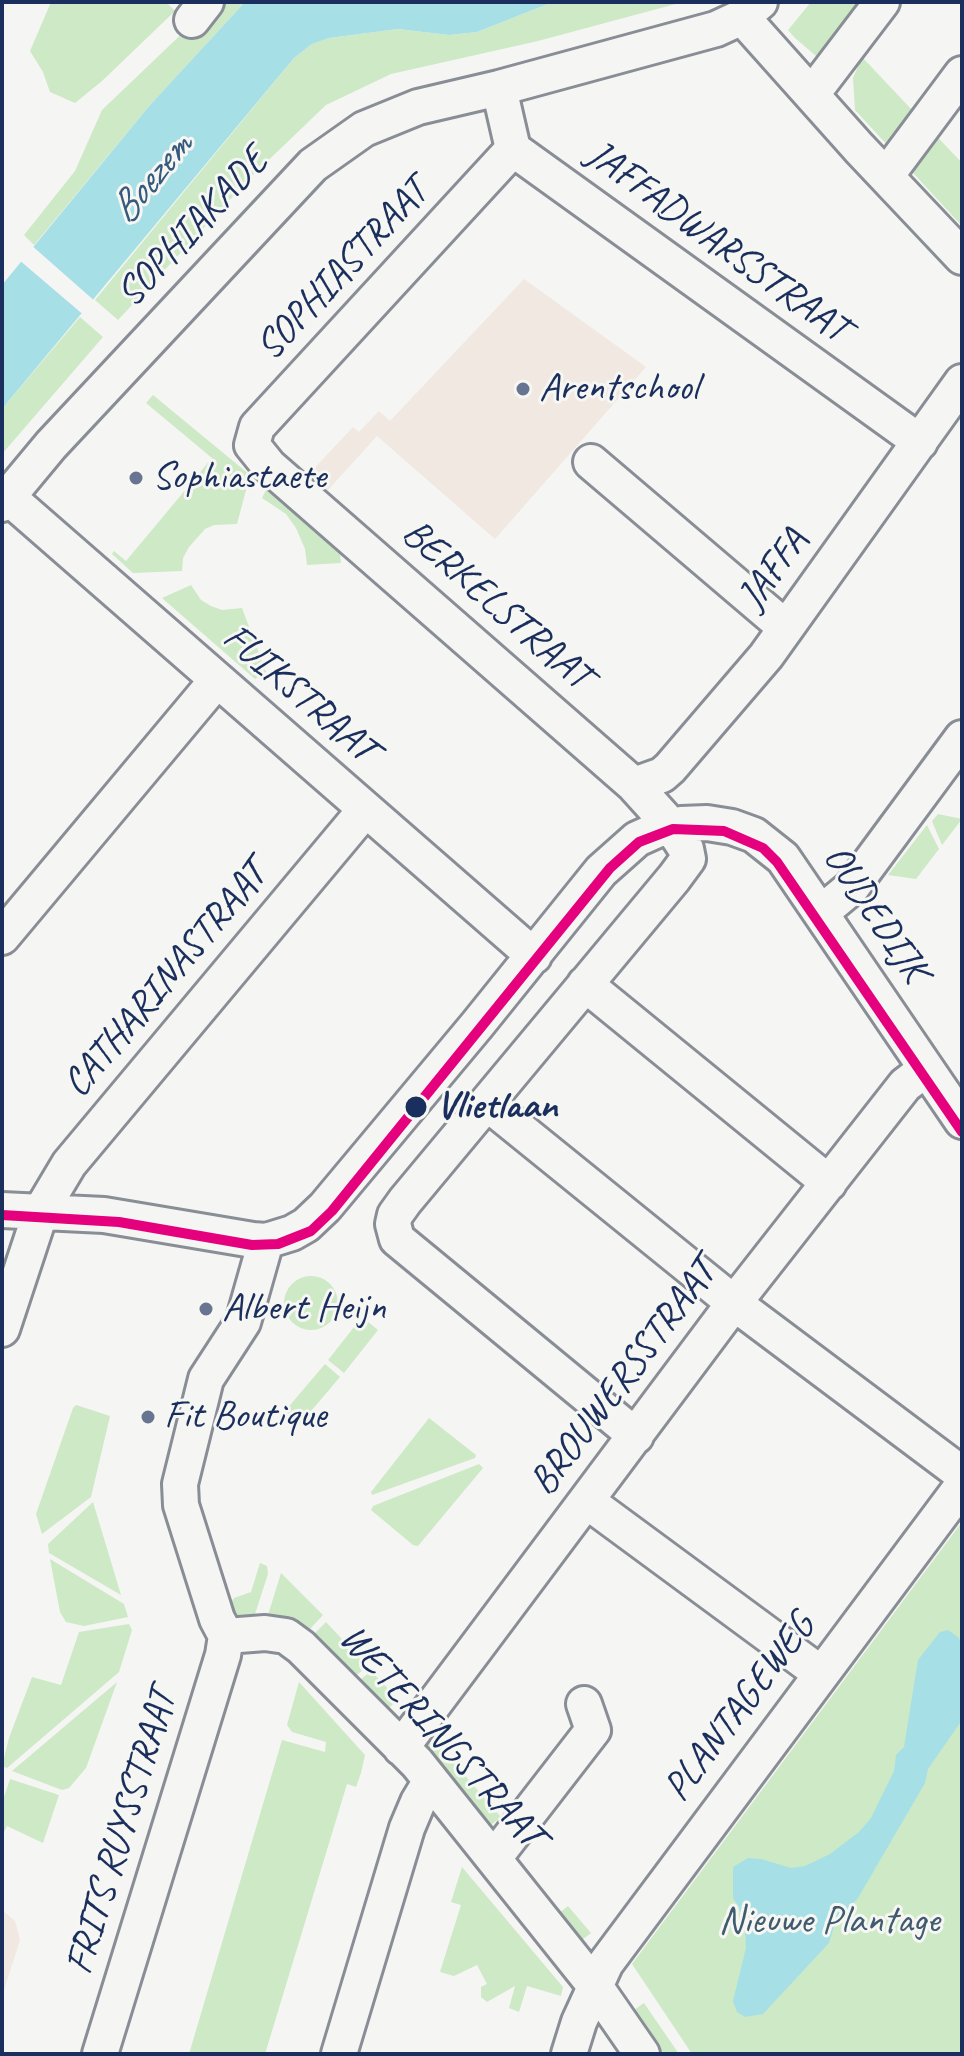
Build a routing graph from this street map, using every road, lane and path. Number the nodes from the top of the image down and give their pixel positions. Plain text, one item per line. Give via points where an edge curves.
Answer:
1 (882, 2) edge
2 (751, 9) edge
3 (962, 74) edge
4 (499, 88) junction
5 (812, 94) junction
6 (513, 149) junction
7 (886, 176) junction
8 (961, 255) edge
9 (962, 382) edge
10 (920, 442) junction
11 (259, 455) joint
12 (591, 462) dead end
13 (5, 500) edge
14 (786, 628) junction
15 (217, 680) junction
16 (962, 738) edge
17 (634, 785) junction
18 (365, 810) junction
19 (678, 838) junction
20 (822, 912) junction
21 (2, 937) edge
22 (534, 956) junction
23 (585, 984) junction
24 (926, 1069) junction
25 (487, 1103) junction
26 (962, 1121) edge
27 (829, 1183) junction
28 (2, 1210) edge
29 (41, 1211) junction
30 (266, 1241) junction
31 (734, 1303) junction
32 (2, 1329) edge
33 (636, 1436) junction
34 (962, 1474) edge
35 (962, 1486) edge
36 (588, 1502) junction
37 (226, 1636) junction
38 (820, 1673) junction
39 (584, 1704) dead end
40 (401, 1748) junction
41 (430, 1782) junction
42 (494, 1858) junction
43 (595, 1986) junction
44 (100, 2054) edge
45 (339, 2054) edge
46 (569, 2054) edge
47 (642, 2054) edge

1 - 5 street
2 - 4 street, SOPHIAKADE via 716,29
2 - 5 street
3 - 7 street
4 - 6 street
4 - 13 street, SOPHIAKADE via 404,112 364,129 313,165
5 - 7 street
6 - 10 street, JAFFADWARSSTRAAT
6 - 11 street, SOPHIASTRAAT via 257,427 252,445
7 - 8 street
9 - 10 street, JAFFA
10 - 14 street, JAFFA
11 - 17 street, BERKELSTRAAT
12 - 14 street
13 - 15 street, FUIKSTRAAT
14 - 17 street, JAFFA via 670,768
15 - 18 street, FUIKSTRAAT
15 - 21 street
16 - 20 street via 852,887
17 - 19 street, BERKELSTRAAT
18 - 22 street, FUIKSTRAAT
18 - 29 street, CATHARINASTRAAT via 69,1164
19 - 20 street, OUDEDIJK via 722,825 754,835 783,858
19 - 22 street via 644,835 620,851
19 - 23 street via 688,859
20 - 24 street, OUDEDIJK
22 - 30 street via 316,1216 292,1233
23 - 25 street
23 - 27 street
24 - 26 street, OUDEDIJK
24 - 27 street, BROUWERSSTRAAT via 905,1085
25 - 31 street
25 - 33 street via 401,1206 393,1224 397,1239
27 - 31 street, BROUWERSSTRAAT
28 - 29 street
29 - 30 street
29 - 32 street, CATHARINASTRAAT
30 - 37 street via 243,1322 206,1379 180,1484 181,1505
31 - 33 street, BROUWERSSTRAAT
31 - 34 street
33 - 36 street, BROUWERSSTRAAT
35 - 38 street, PLANTAGEWEG
36 - 38 street
36 - 40 street, BROUWERSSTRAAT
37 - 40 street, WETERINGSTRAAT via 286,1636
37 - 44 street, FRITS RUYSSTRAAT
38 - 43 street, PLANTAGEWEG via 616,1949
39 - 42 street via 593,1730
40 - 41 street, WETERINGSTRAAT
41 - 42 street, WETERINGSTRAAT
41 - 45 street via 407,1828
42 - 43 street, WETERINGSTRAAT
43 - 46 street, PLANTAGEWEG
43 - 47 street, WETERINGSTRAAT

